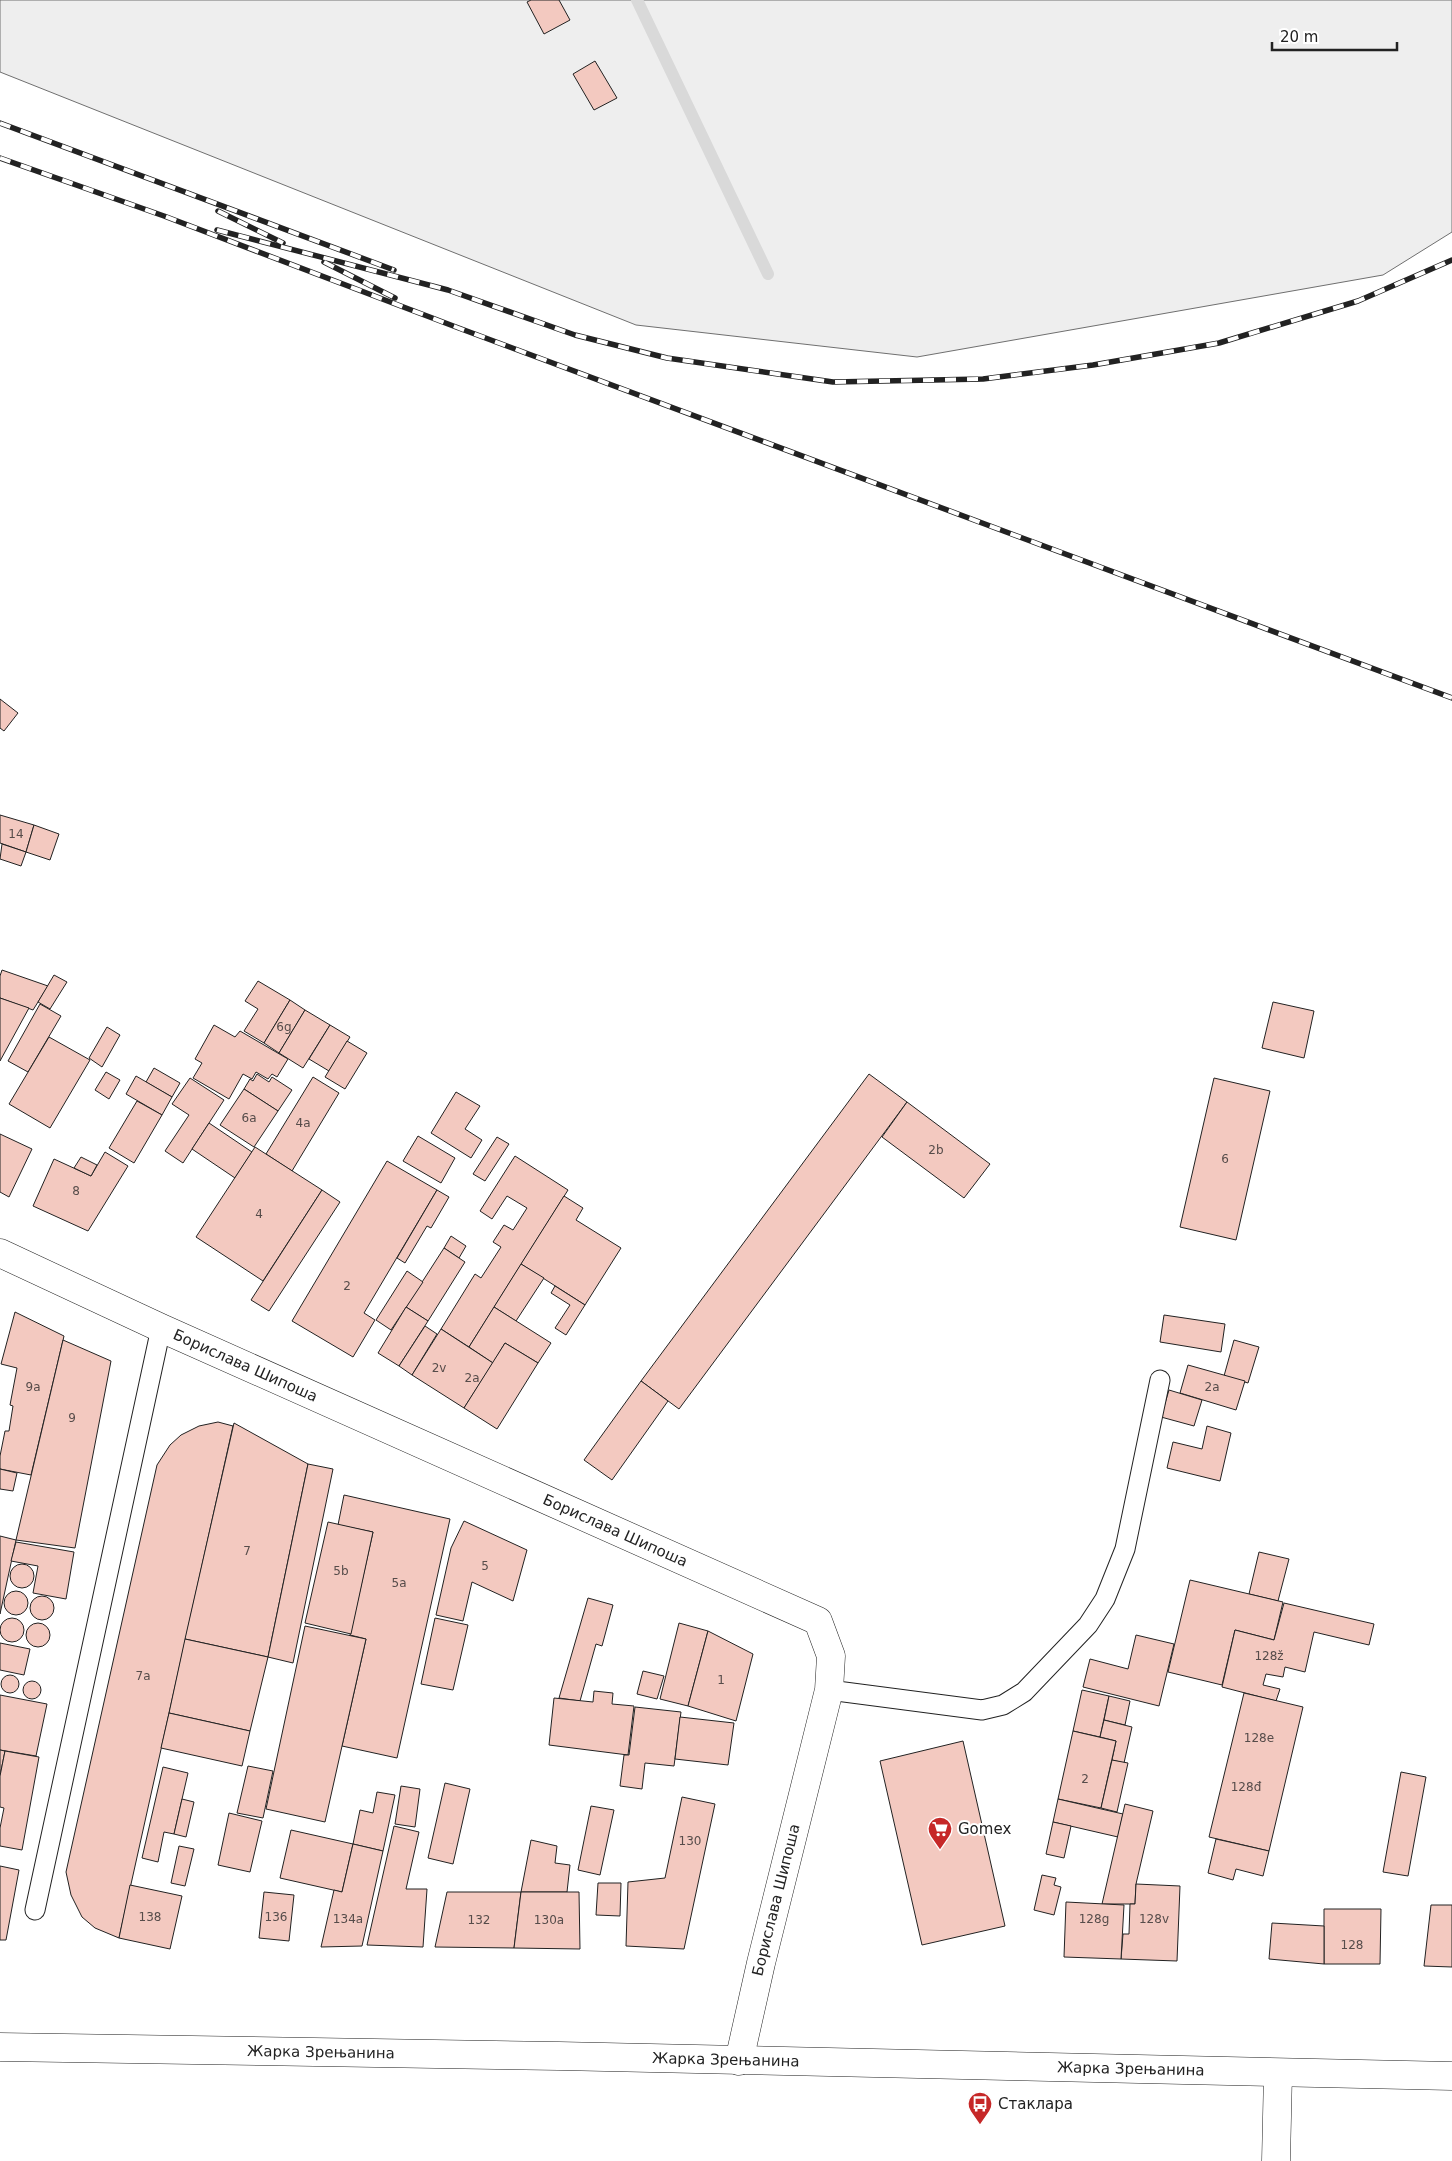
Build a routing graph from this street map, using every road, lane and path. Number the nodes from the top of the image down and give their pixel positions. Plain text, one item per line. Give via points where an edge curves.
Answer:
1 (0, 1253) edge
2 (161, 1328) junction
3 (1160, 1380) dead end
4 (829, 1690) junction
5 (35, 1910) dead end
6 (0, 2047) edge
7 (739, 2061) junction
8 (1278, 2073) junction
9 (1452, 2076) edge
10 (1276, 2161) edge

1 - 2 street, Борислава Шипоша
2 - 4 street, Борислава Шипоша via 818,1620 831,1656
2 - 5 lane
3 - 4 lane via 1125,1549 1105,1599 1088,1625 1024,1692 1003,1705 982,1710
4 - 7 street, Борислава Шипоша via 760,1962
6 - 7 street, Жарка Зрењанина
7 - 8 street, Жарка Зрењанина
8 - 9 street, Жарка Зрењанина
8 - 10 street

